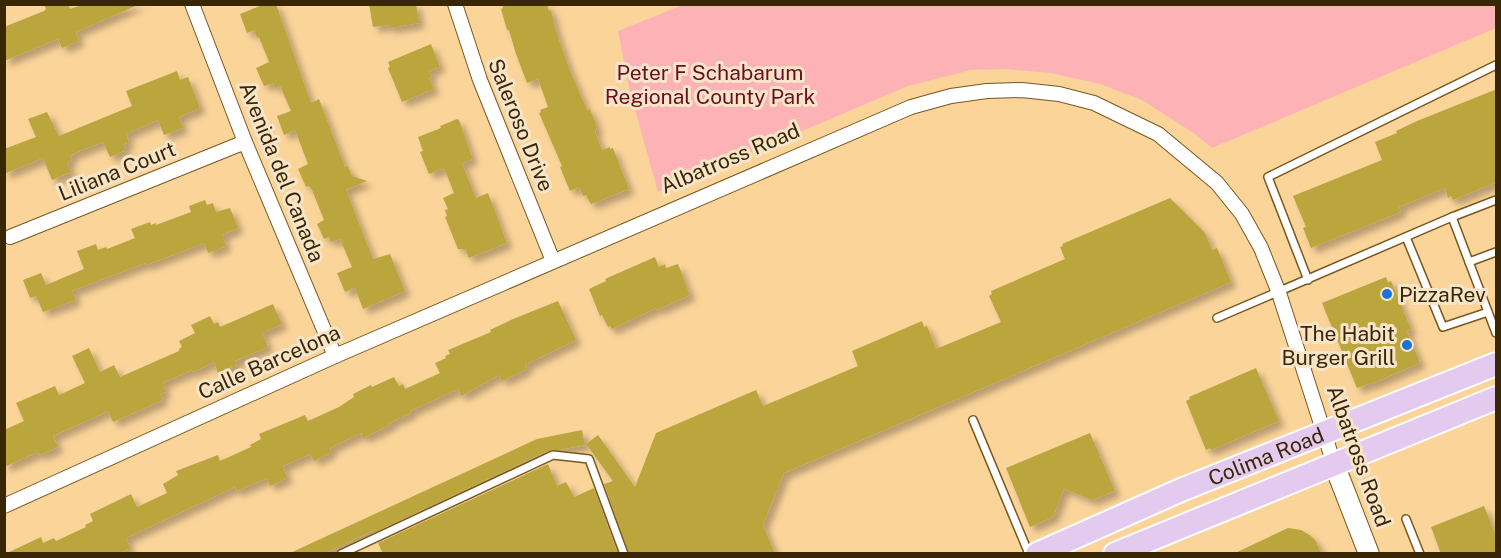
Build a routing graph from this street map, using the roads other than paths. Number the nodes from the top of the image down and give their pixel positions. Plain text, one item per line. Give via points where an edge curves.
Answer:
1 (192, 4) edge
2 (455, 4) edge
3 (1497, 65) edge
4 (245, 142) junction
5 (1497, 200) edge
6 (1452, 217) junction
7 (1406, 237) junction
8 (7, 238) edge
9 (1497, 252) edge
10 (552, 261) junction
11 (1469, 262) junction
12 (1308, 280) junction
13 (1279, 293) junction
14 (1488, 312) junction
15 (1217, 318) dead end
16 (1497, 333) edge
17 (334, 356) junction
18 (1497, 364) edge
19 (1497, 398) edge
20 (973, 420) dead end
21 (1323, 433) junction
22 (1334, 464) junction
23 (4, 506) edge
24 (1406, 519) dead end
25 (1124, 552) edge
26 (341, 554) edge
27 (624, 554) edge
28 (1029, 554) edge
29 (1037, 554) edge
30 (1370, 554) edge
31 (1420, 554) edge

1 - 4 street, Avenida del Canada
2 - 10 street, Saleroso Drive via 480,80
3 - 12 lane via 1268,177
4 - 8 street, Liliana Court
4 - 17 street, Avenida del Canada
5 - 6 lane
6 - 7 lane
6 - 11 lane
7 - 12 lane
7 - 14 lane via 1443,327
9 - 11 lane
10 - 13 street, Albatross Road via 911,107 960,94 1022,90 1094,103 1158,134 1217,183 1242,214
10 - 17 street, Calle Barcelona
11 - 14 lane
12 - 13 lane
13 - 15 lane
13 - 21 street, Albatross Road
14 - 16 lane
17 - 23 street, Calle Barcelona
18 - 21 main road, Colima Road
19 - 22 main road, Colima Road
20 - 28 lane
21 - 22 street, Albatross Road
21 - 29 main road, Colima Road
22 - 25 main road, Colima Road
22 - 30 street, Albatross Road
24 - 31 lane
26 - 27 lane via 553,455 589,459

